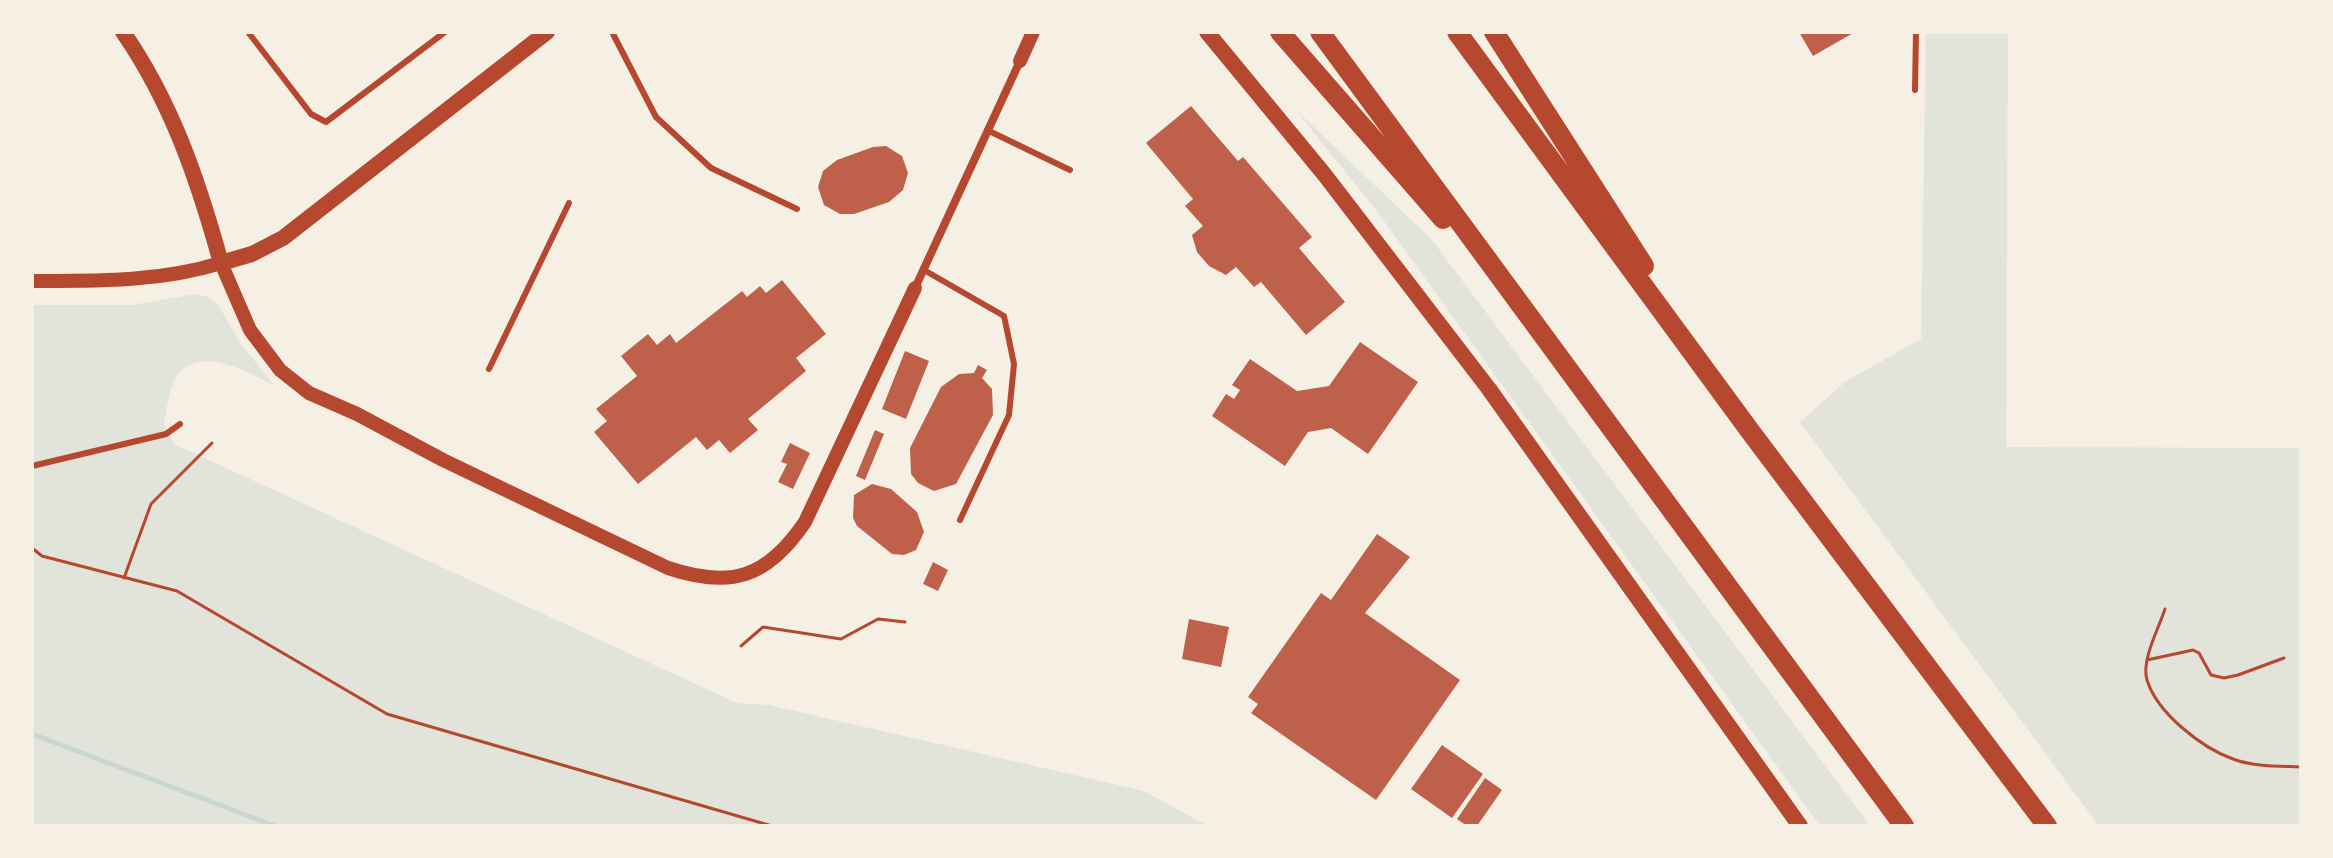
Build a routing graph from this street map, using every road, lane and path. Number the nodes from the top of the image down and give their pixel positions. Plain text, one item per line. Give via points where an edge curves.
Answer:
1 (123, 32) edge
2 (248, 32) edge
3 (445, 32) edge
4 (547, 32) edge
5 (613, 32) edge
6 (1033, 32) edge
7 (1207, 32) edge
8 (1280, 32) edge
9 (1320, 32) edge
10 (1457, 32) edge
11 (1494, 32) edge
12 (1916, 32) edge
13 (1020, 61) joint
14 (1915, 90) dead end
15 (987, 130) junction
16 (1070, 170) dead end
17 (569, 203) dead end
18 (797, 209) dead end
19 (221, 263) junction
20 (924, 270) junction
21 (32, 281) edge
22 (915, 288) joint
23 (1535, 325) junction
24 (489, 369) dead end
25 (180, 424) dead end
26 (1750, 431) junction
27 (212, 443) dead end
28 (32, 466) edge
29 (960, 520) dead end
30 (32, 548) edge
31 (124, 578) junction
32 (2165, 609) dead end
33 (905, 622) dead end
34 (741, 646) dead end
35 (2284, 658) dead end
36 (2147, 660) junction
37 (2301, 767) edge
38 (772, 826) edge
39 (1800, 826) edge
40 (1904, 826) edge
41 (2047, 826) edge

1 - 19 main road via 167,102 197,178
2 - 3 lane via 311,114 326,122
4 - 19 main road via 283,238
5 - 18 lane via 656,117 711,168
6 - 13 street
7 - 39 main road via 1489,389
8 - 23 highway
9 - 23 highway
10 - 26 highway
11 - 26 highway
12 - 14 lane
13 - 15 street
15 - 16 lane
15 - 20 street
17 - 24 lane
19 - 21 street via 194,272 114,281
19 - 22 street via 250,330 280,370 309,393 668,568 697,578 733,580 767,565 805,522
20 - 22 street
20 - 29 lane via 1004,316 1014,364 1009,415
23 - 40 highway
25 - 28 lane via 166,434
26 - 41 highway
27 - 31 path via 151,504
30 - 31 path via 42,556
31 - 38 path via 177,591 387,714
32 - 36 path
33 - 34 path via 878,619 841,639 763,627
35 - 36 path via 2224,678 2211,675 2193,650
36 - 37 path via 2146,679 2169,714 2211,747 2256,765

